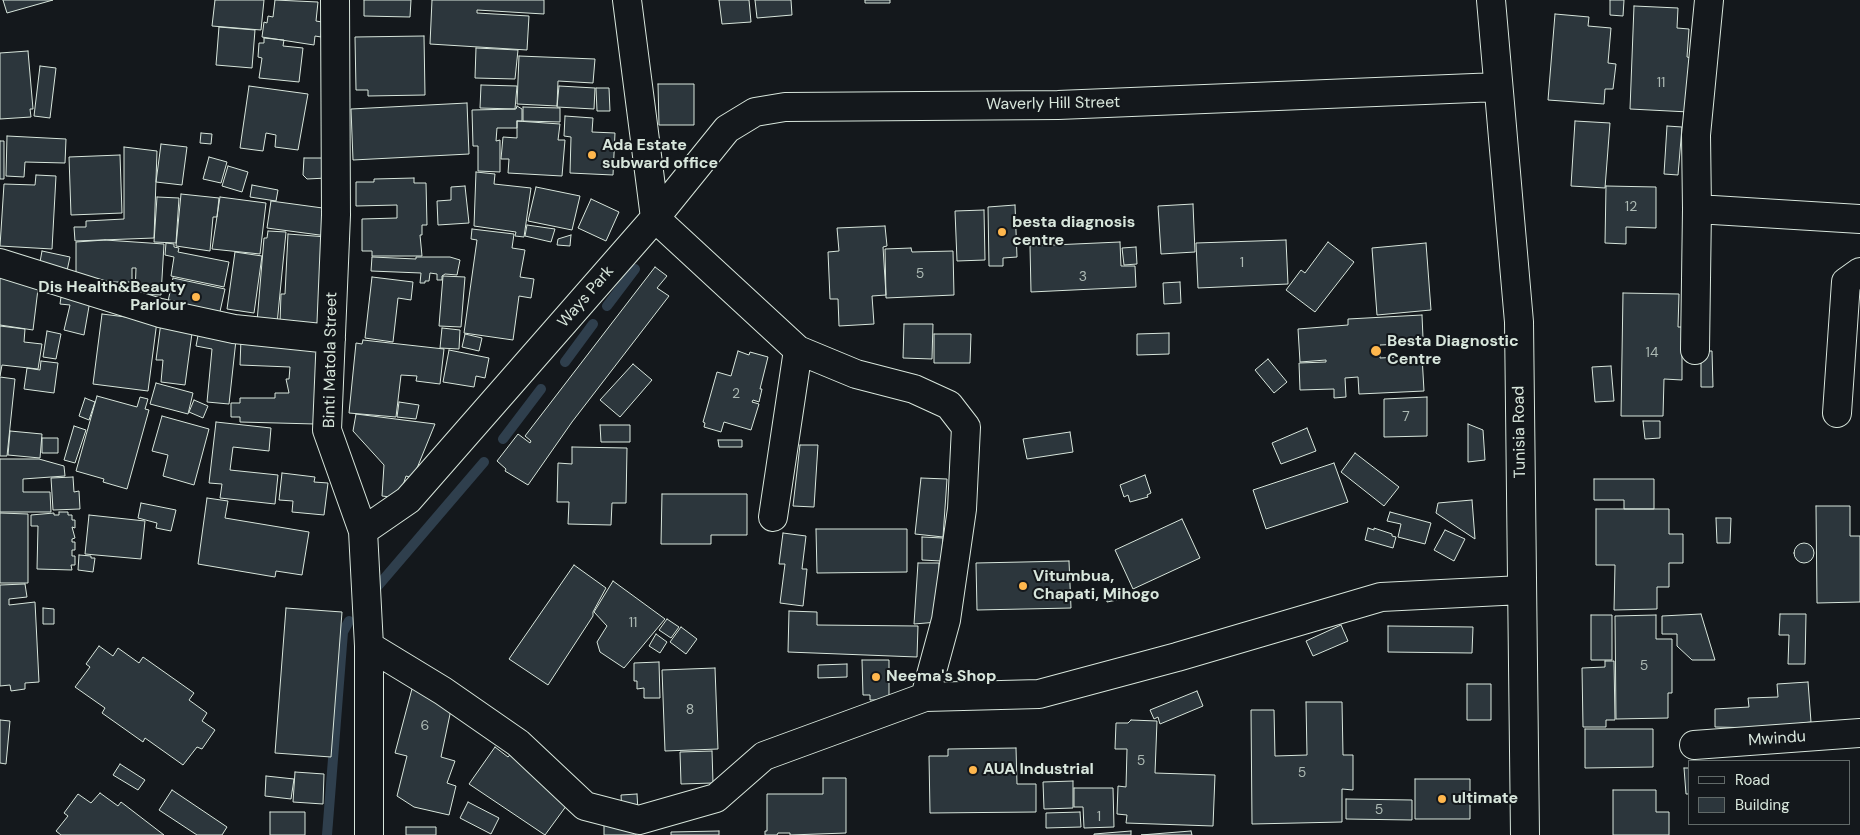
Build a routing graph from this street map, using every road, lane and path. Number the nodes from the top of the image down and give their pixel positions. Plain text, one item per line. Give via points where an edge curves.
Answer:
1 (335, 0) edge
2 (627, 0) edge
3 (1491, 0) edge
4 (1708, 0) edge
5 (1498, 87) junction
6 (1697, 209) junction
7 (655, 218) junction
8 (1860, 219) edge
9 (0, 263) edge
10 (1860, 272) edge
11 (331, 339) junction
12 (798, 350) junction
13 (1695, 350) dead end
14 (1837, 413) dead end
15 (773, 517) dead end
16 (363, 531) junction
17 (1522, 590) junction
18 (369, 646) junction
19 (925, 697) junction
20 (1860, 733) edge
21 (1694, 745) dead end
22 (369, 835) edge
23 (1524, 835) edge

1 - 11 street, Binti Matola Street via 336,215
2 - 7 street
3 - 5 street, Tunisia Road
4 - 6 street via 1696,135
5 - 7 street, Waverly Hill Street via 1058,105 778,108 755,112 727,129
5 - 17 street, Tunisia Road via 1519,322
6 - 8 street
6 - 13 street
7 - 12 street
7 - 16 street, Ways Park via 408,500
9 - 11 street via 160,313 234,328
10 - 14 street via 1846,282
11 - 16 street, Binti Matola Street via 328,430
12 - 15 street
12 - 19 street via 856,374 914,389 949,405 966,426 962,508 946,620
16 - 18 street, Binti Matola Street
17 - 19 street via 1381,597 1186,655 1039,694
17 - 23 street, Tunisia Road
18 - 19 street via 518,742 585,806 639,820 716,798 764,756
18 - 22 street, Binti Matola Street
20 - 21 street, Mwindu

